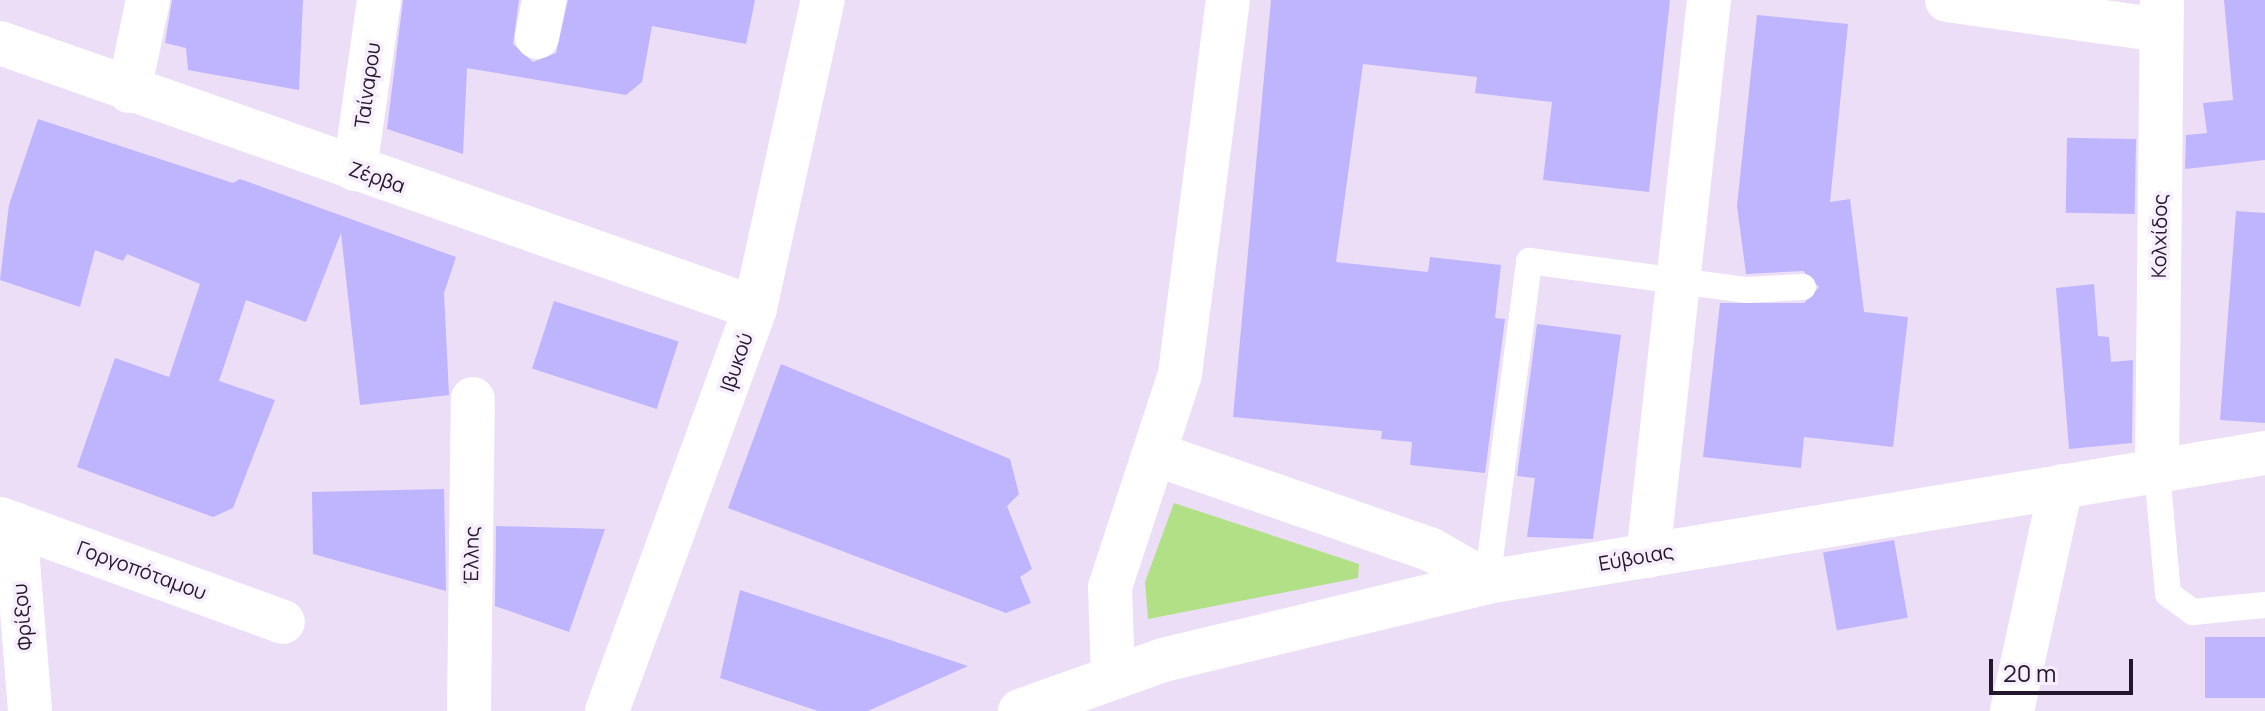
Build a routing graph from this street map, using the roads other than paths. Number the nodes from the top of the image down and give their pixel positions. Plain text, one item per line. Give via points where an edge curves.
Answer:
1 (148, 0) edge
2 (379, 0) edge
3 (823, 0) edge
4 (1228, 0) edge
5 (1709, 0) edge
6 (1947, 0) edge
7 (2162, 15) edge
8 (0, 43) edge
9 (129, 91) junction
10 (355, 169) junction
11 (1677, 280) junction
12 (1803, 287) dead end
13 (755, 308) junction
14 (473, 399) dead end
15 (2265, 453) edge
16 (1155, 454) junction
17 (2157, 471) junction
18 (2061, 486) junction
19 (7, 521) edge
20 (1648, 556) junction
21 (1487, 582) junction
22 (2265, 605) edge
23 (283, 622) dead end
24 (1113, 677) junction
25 (30, 711) edge
26 (469, 711) edge
27 (607, 711) edge
28 (1020, 711) edge
29 (2012, 711) edge

1 - 9 street
2 - 10 street, Ταίναρου
3 - 13 street, Ιβυκού
4 - 16 street via 1198,264 1180,374
5 - 11 street
6 - 7 street
7 - 17 street, Κολχίδος
8 - 9 street, Ζέρβα
9 - 10 street, Ζέρβα
10 - 13 street, Ζέρβα
11 - 12 lane via 1747,290
11 - 20 street
11 - 21 lane via 1529,261
13 - 27 street, Ιβυκού
14 - 26 street, Έλλης
15 - 17 street, Εύβοιας
16 - 21 street via 1430,549
16 - 24 street via 1110,587
17 - 18 street, Εύβοιας
17 - 22 lane via 2168,594 2193,612
18 - 20 street, Εύβοιας
18 - 29 street
19 - 23 street, Γοργοπόταμου
19 - 25 street, Φρίξου
20 - 21 street, Εύβοιας
21 - 24 street, Εύβοιας
24 - 28 street, Εύβοιας

